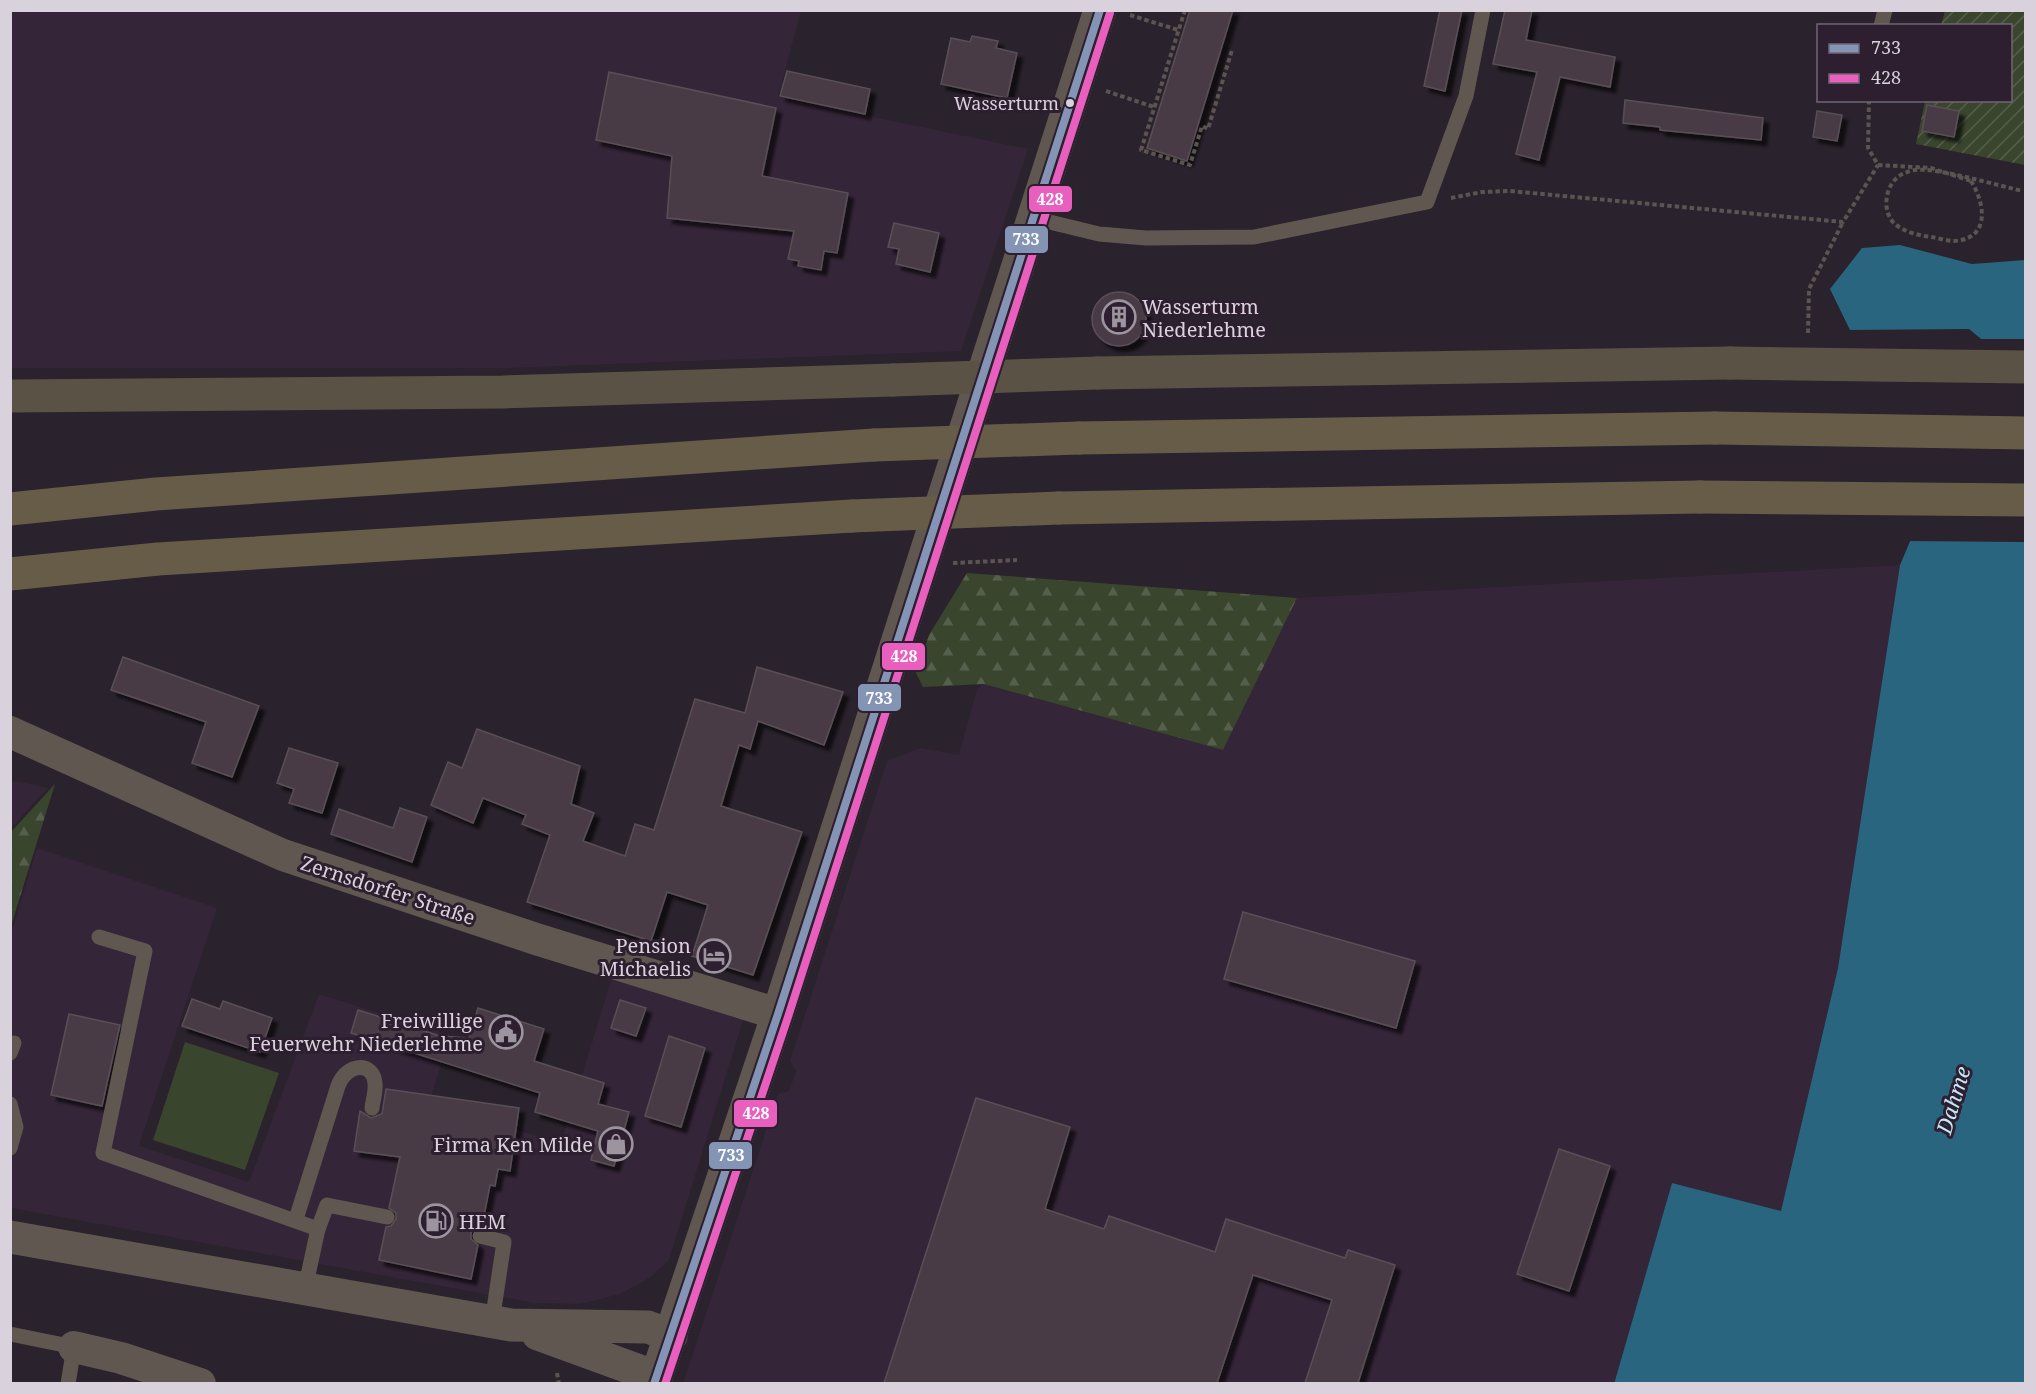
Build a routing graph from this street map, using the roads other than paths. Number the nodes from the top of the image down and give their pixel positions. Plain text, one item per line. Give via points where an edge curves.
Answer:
1 (1483, 10) edge
2 (1115, 13) edge
3 (1033, 218) junction
4 (2025, 367) edge
5 (10, 396) edge
6 (2025, 433) edge
7 (2025, 500) edge
8 (10, 509) edge
9 (10, 574) edge
10 (10, 732) edge
11 (99, 937) dead end
12 (778, 1014) junction
13 (10, 1104) edge
14 (372, 1108) dead end
15 (10, 1148) edge
16 (387, 1217) dead end
17 (296, 1219) junction
18 (318, 1229) junction
19 (480, 1236) dead end
20 (10, 1237) edge
21 (306, 1288) junction
22 (502, 1323) junction
23 (10, 1334) edge
24 (671, 1336) junction
25 (74, 1347) junction
26 (655, 1380) edge
27 (68, 1383) edge
28 (200, 1383) edge

1 - 3 lane via 1466,96 1427,202 1254,237 1146,238 1099,234
2 - 3 street
3 - 12 street
4 - 5 main road, bridge via 1730,363 1098,373 503,392
6 - 8 highway, bridge via 1715,428 874,445 156,494
7 - 9 highway, bridge via 1700,497 1059,508 852,516 158,559
10 - 12 street, Zernsdorfer Straße via 283,855
11 - 17 lane via 145,951 103,1153
12 - 24 street
13 - 15 lane via 16,1127
14 - 17 lane via 372,1074 362,1068 350,1068 342,1074
16 - 18 lane via 327,1205
17 - 18 lane
18 - 21 lane
19 - 22 lane via 504,1242
20 - 21 street
21 - 22 street
22 - 24 street via 648,1328
22 - 26 street
23 - 25 lane
24 - 26 street
25 - 27 lane
25 - 28 street

